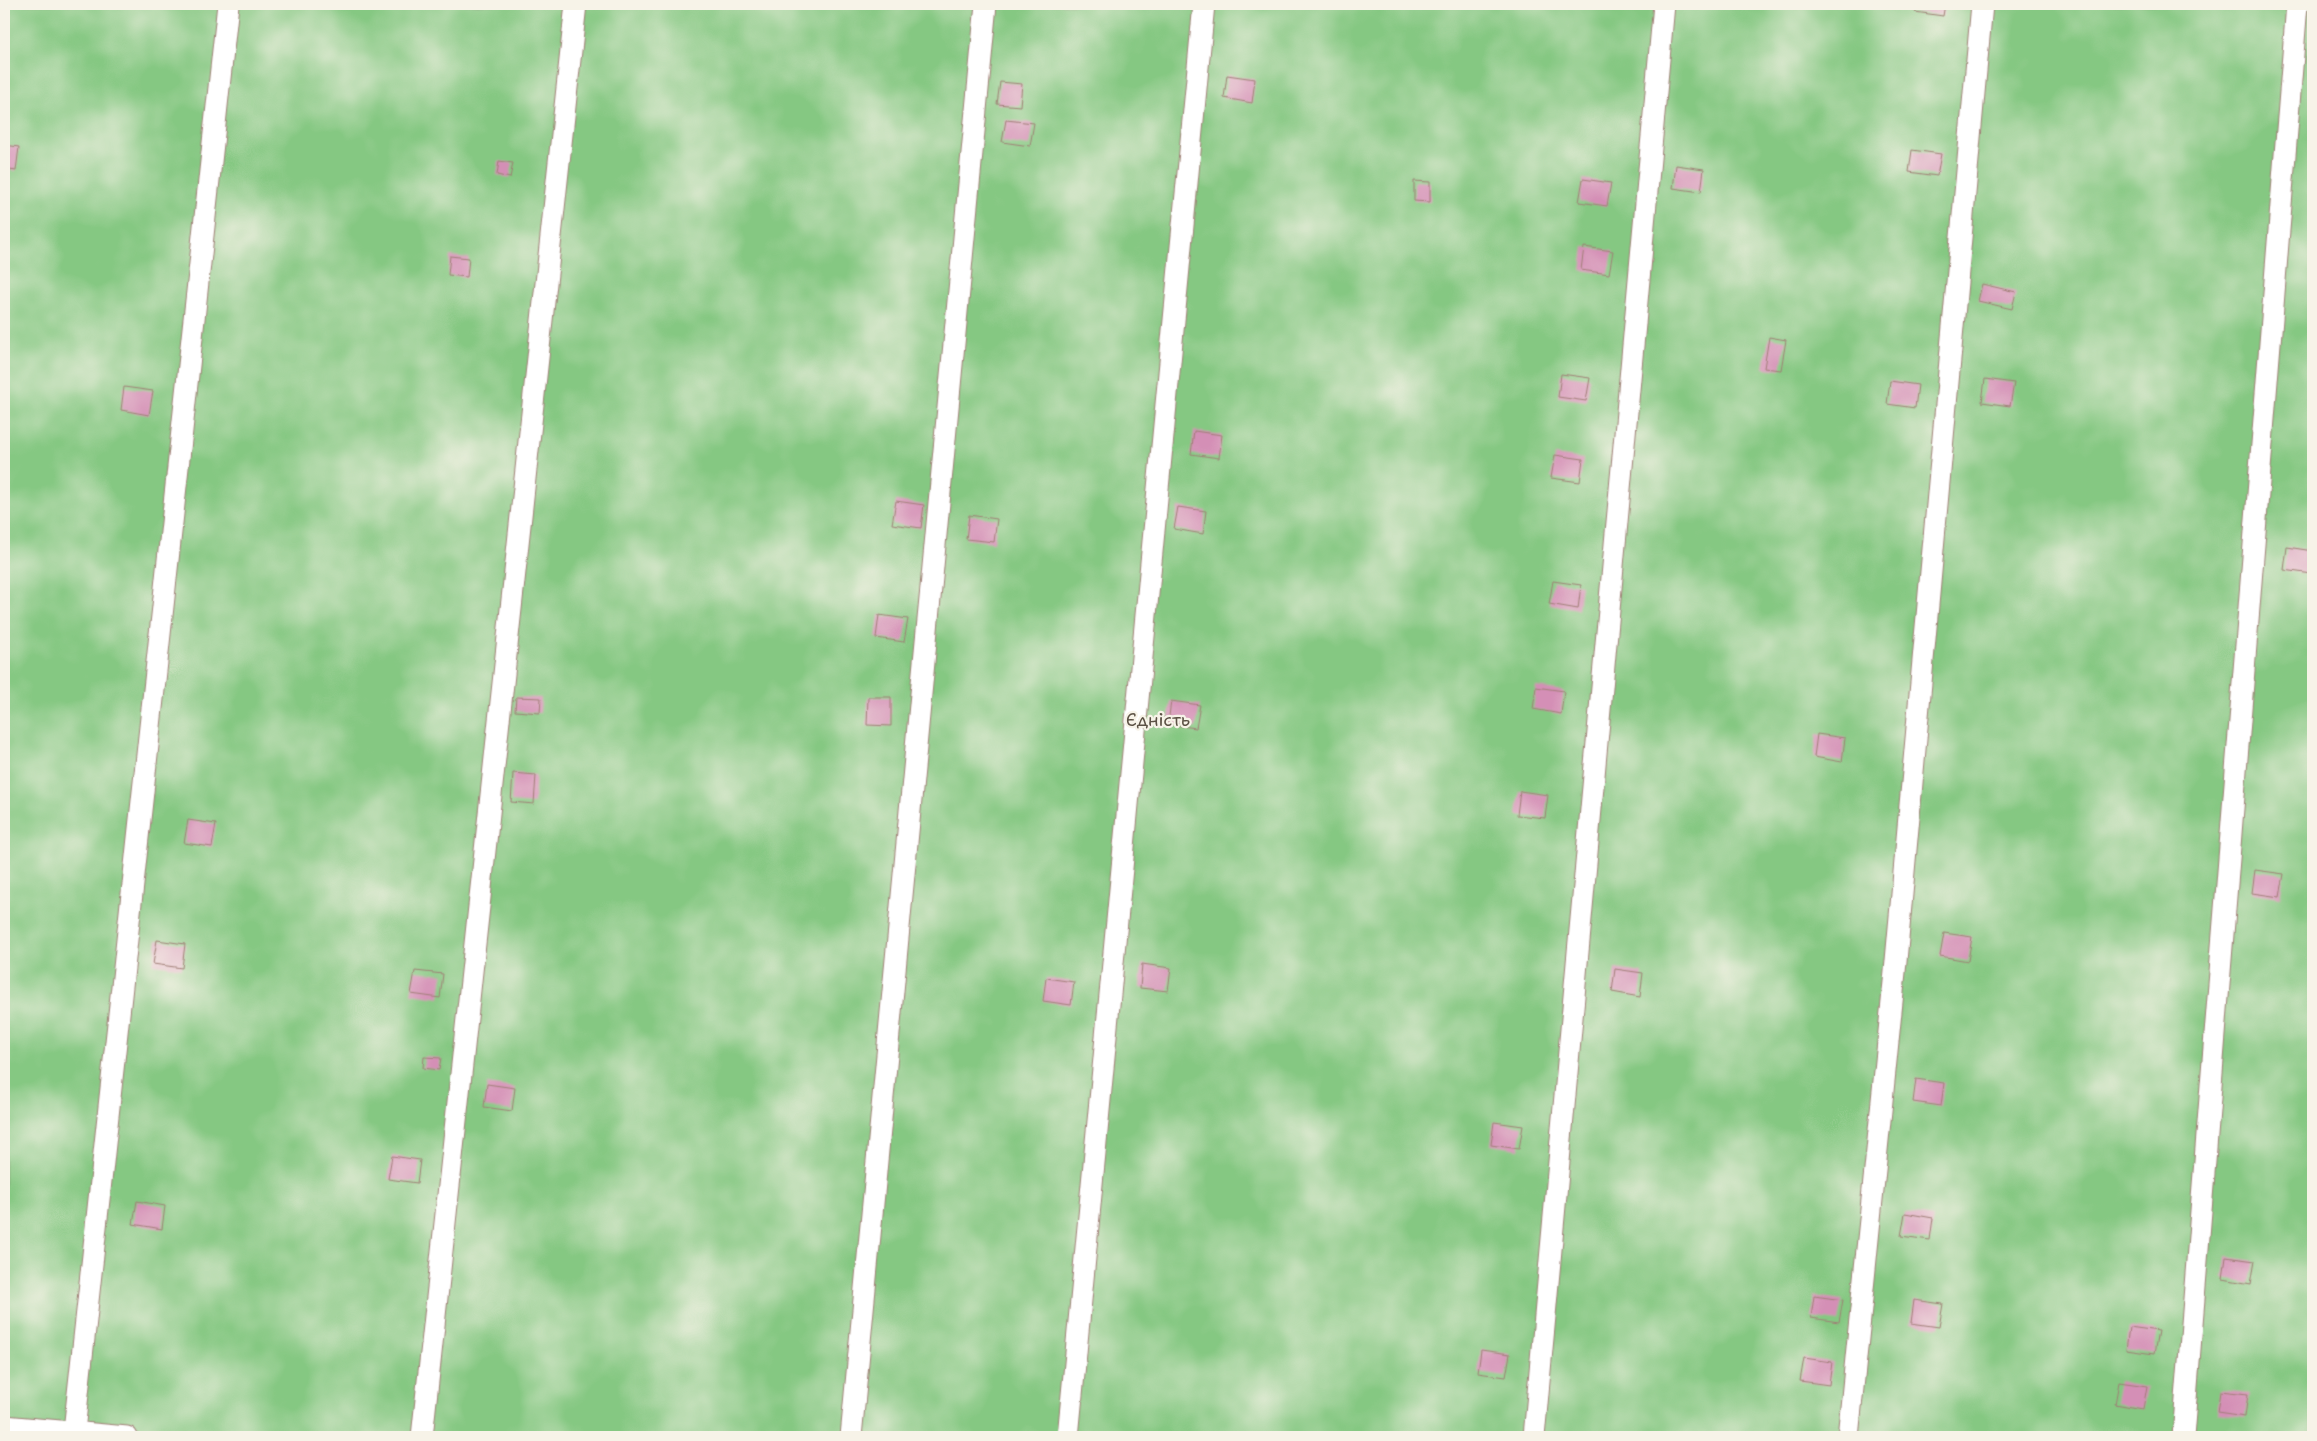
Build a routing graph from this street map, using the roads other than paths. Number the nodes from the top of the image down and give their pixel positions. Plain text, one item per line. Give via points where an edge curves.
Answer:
1 (228, 4) edge
2 (576, 4) edge
3 (986, 4) edge
4 (1204, 4) edge
5 (1664, 4) edge
6 (1982, 4) edge
7 (2297, 4) edge
8 (4, 1426) edge
9 (74, 1431) junction
10 (127, 1437) edge
11 (422, 1437) edge
12 (851, 1437) edge
13 (1068, 1437) edge
14 (1534, 1437) edge
15 (1848, 1437) edge
16 (2183, 1437) edge

1 - 9 lane
2 - 11 lane
3 - 12 lane
4 - 13 lane
5 - 14 lane
6 - 15 lane via 1895,972
7 - 16 lane
8 - 9 lane
9 - 10 lane

